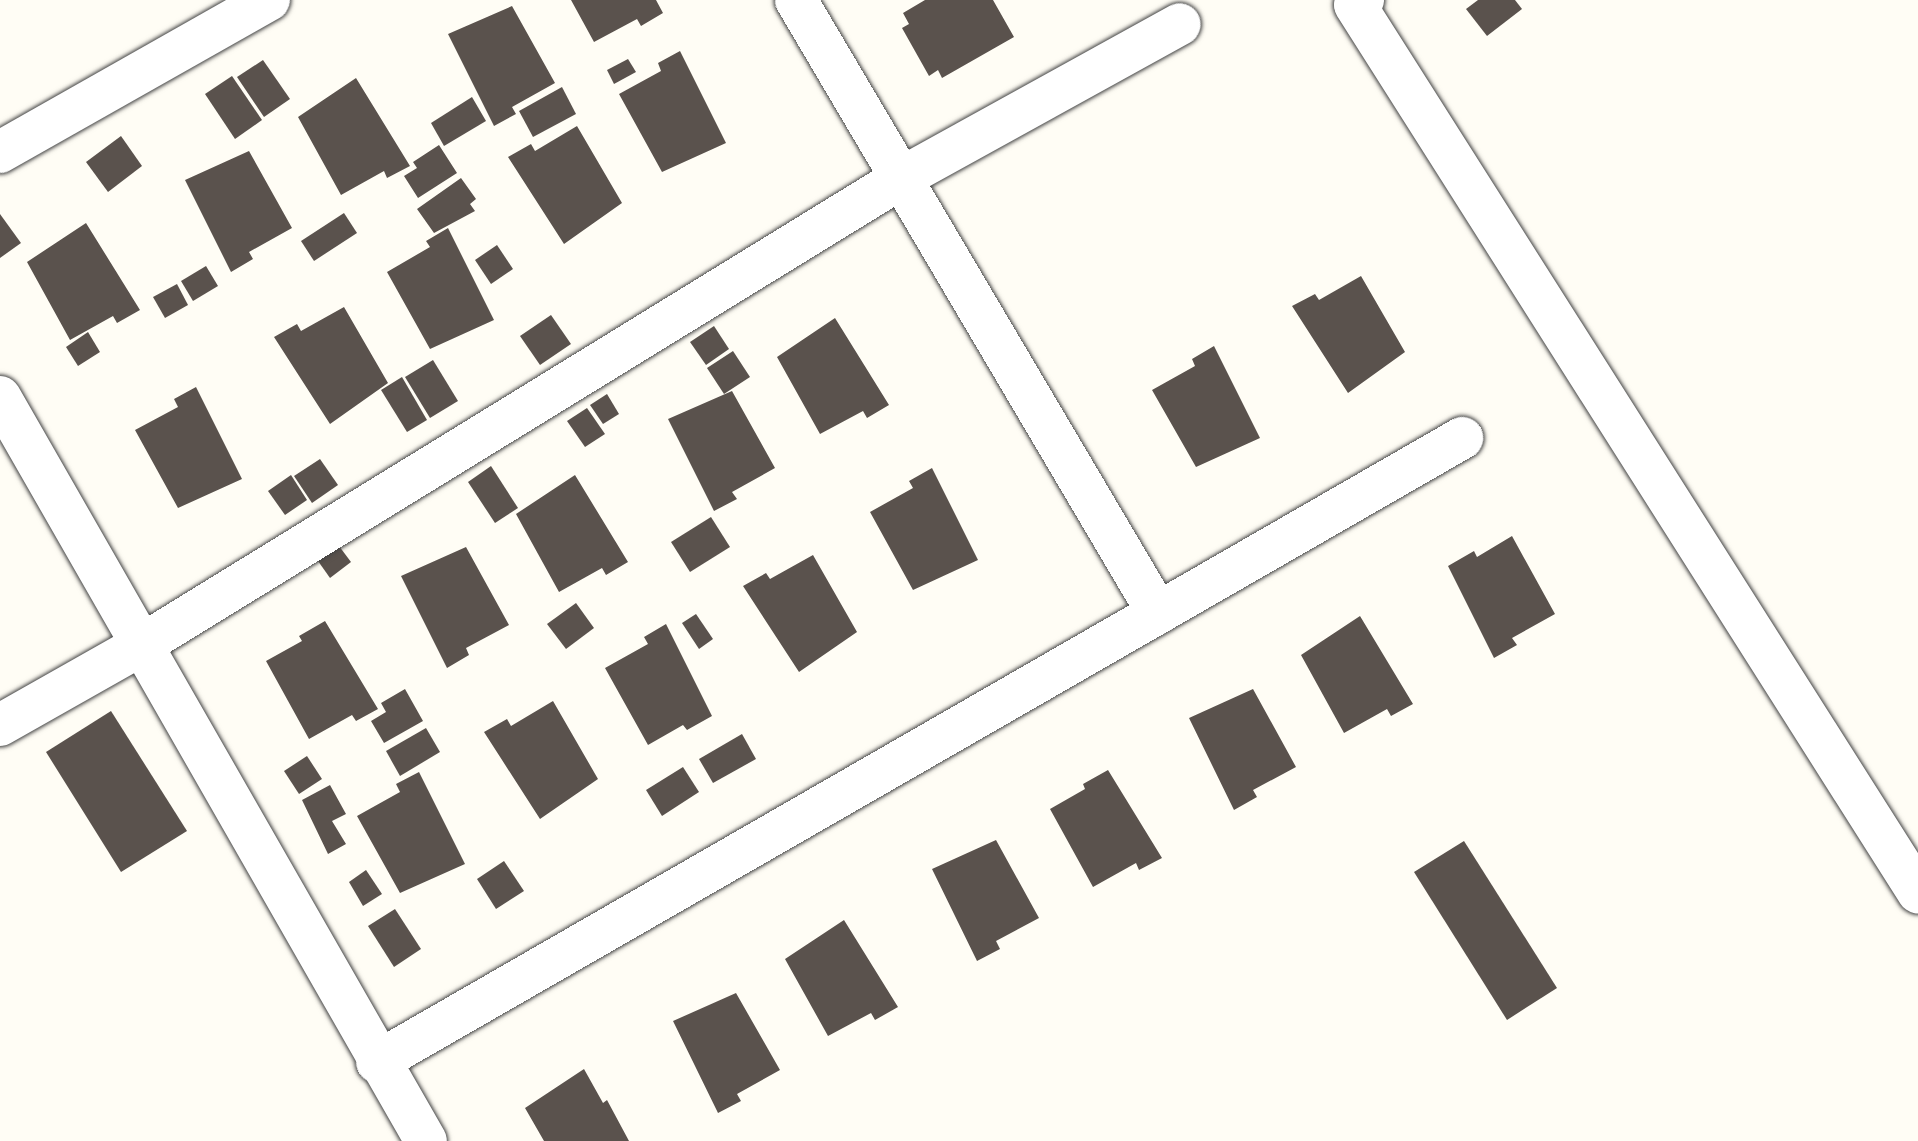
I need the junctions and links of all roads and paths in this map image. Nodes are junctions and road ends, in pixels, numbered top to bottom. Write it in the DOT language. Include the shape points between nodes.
graph roads {
  1 [pos="269,0"];
  2 [pos="796,0"];
  3 [pos="1363,0"];
  4 [pos="1180,24"];
  5 [pos="0,152"];
  6 [pos="903,177"];
  7 [pos="0,397"];
  8 [pos="1462,438"];
  9 [pos="1158,613"];
  10 [pos="143,644"];
  11 [pos="0,725"];
  12 [pos="1918,892"];
  13 [pos="378,1062"];
  14 [pos="426,1141"];
  1 -- 5 [label="street"];
  2 -- 6 [label="street"];
  3 -- 12 [label="street" via="1354,5"];
  4 -- 6 [label="street"];
  6 -- 9 [label="street"];
  6 -- 10 [label="street"];
  7 -- 10 [label="street"];
  8 -- 9 [label="street"];
  9 -- 13 [label="street"];
  10 -- 11 [label="street"];
  10 -- 13 [label="street"];
  13 -- 14 [label="street"];
}
